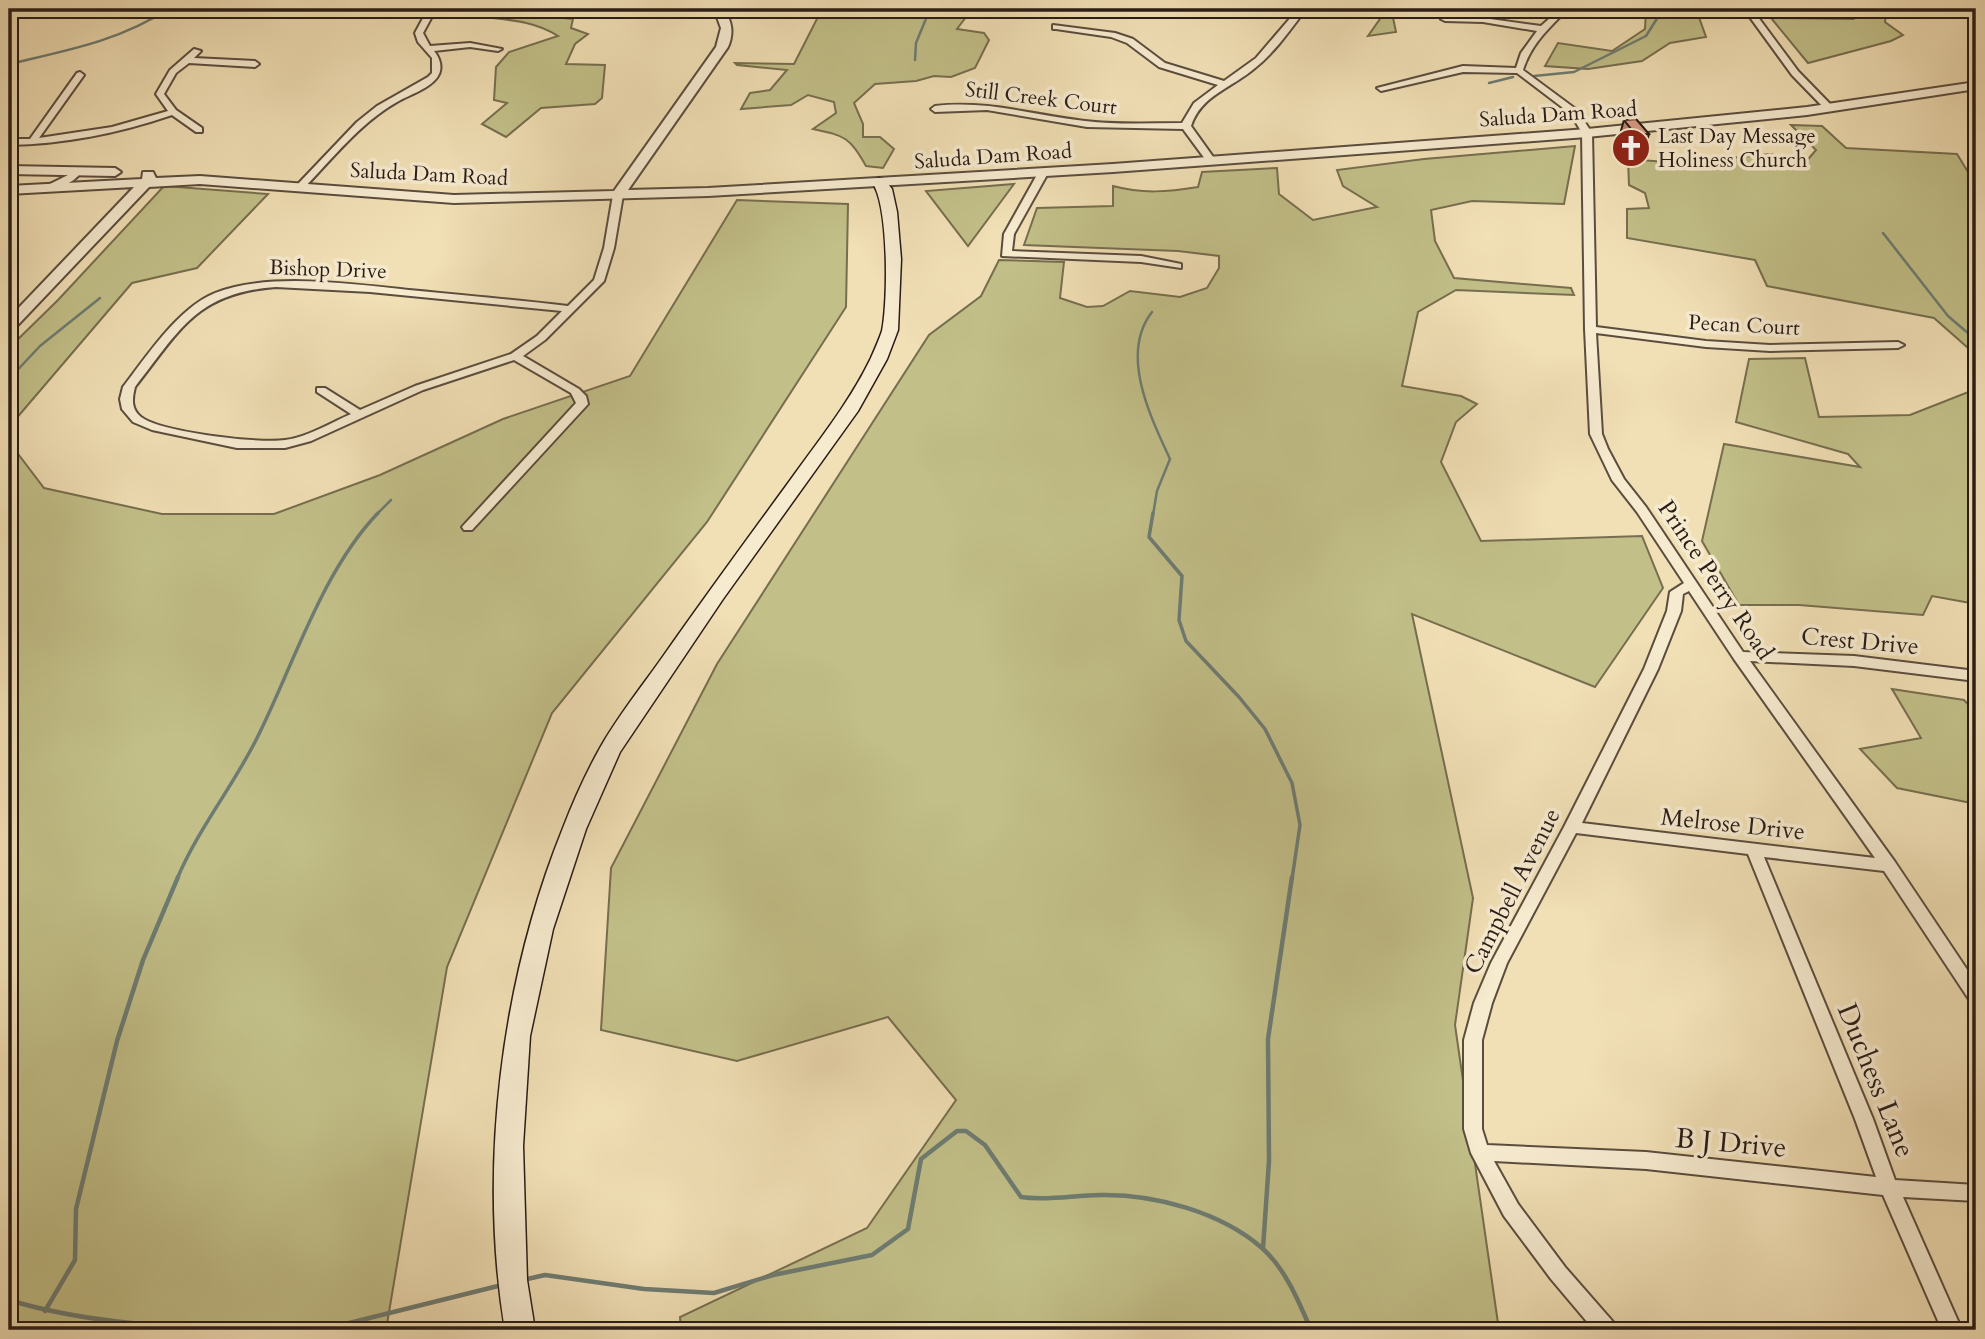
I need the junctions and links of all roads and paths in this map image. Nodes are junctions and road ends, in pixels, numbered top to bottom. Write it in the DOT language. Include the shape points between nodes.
graph roads {
  1 [pos="432,9"];
  2 [pos="719,9"];
  3 [pos="1302,9"];
  4 [pos="1564,9"];
  5 [pos="1748,9"];
  6 [pos="1445,19"];
  7 [pos="1056,27"];
  8 [pos="1543,29"];
  9 [pos="430,49"];
  10 [pos="498,49"];
  11 [pos="197,51"];
  12 [pos="188,60"];
  13 [pos="255,64"];
  14 [pos="1518,71"];
  15 [pos="80,75"];
  16 [pos="1225,84"];
  17 [pos="1976,86"];
  18 [pos="1381,88"];
  19 [pos="935,108"];
  20 [pos="1829,108"];
  21 [pos="173,112"];
  22 [pos="1186,126"];
  23 [pos="199,130"];
  24 [pos="1587,133"];
  25 [pos="9,142"];
  26 [pos="32,142"];
  27 [pos="1210,161"];
  28 [pos="9,170"];
  29 [pos="78,171"];
  30 [pos="1043,173"];
  31 [pos="147,181"];
  32 [pos="880,182"];
  33 [pos="301,186"];
  34 [pos="51,187"];
  35 [pos="9,190"];
  36 [pos="618,195"];
  37 [pos="1177,266"];
  38 [pos="569,309"];
  39 [pos="9,326"];
  40 [pos="1590,329"];
  41 [pos="1898,345"];
  42 [pos="515,356"];
  43 [pos="321,390"];
  44 [pos="360,415"];
  45 [pos="468,527"];
  46 [pos="1692,584"];
  47 [pos="1739,656"];
  48 [pos="1976,676"];
  49 [pos="1572,827"];
  50 [pos="1753,848"];
  51 [pos="1889,866"];
  52 [pos="1976,996"];
  53 [pos="1480,1153"];
  54 [pos="1889,1188"];
  55 [pos="1976,1193"];
  56 [pos="520,1330"];
  57 [pos="1607,1330"];
  58 [pos="1952,1330"];
  1 -- 9 [label="street" via="419,33"];
  2 -- 36 [label="street" via="727,27 722,47"];
  3 -- 16 [label="street" via="1257,63"];
  4 -- 8 [label="street"];
  5 -- 20 [label="street" via="1795,73"];
  6 -- 8 [label="street" via="1491,20"];
  7 -- 16 [label="street" via="1130,41 1162,65"];
  8 -- 14 [label="street"];
  9 -- 10 [label="street" via="470,45"];
  9 -- 33 [label="street" via="437,64 431,79 360,124"];
  11 -- 12 [label="street"];
  12 -- 13 [label="street"];
  12 -- 21 [label="street" via="173,72 160,94"];
  14 -- 18 [label="street" via="1463,69"];
  14 -- 24 [label="street" via="1572,108"];
  15 -- 26 [label="street"];
  16 -- 22 [label="street" via="1196,106"];
  17 -- 20 [label="street, Saluda Dam Road"];
  19 -- 22 [label="street, Still Creek Court" via="959,104 1074,122"];
  20 -- 24 [label="street, Saluda Dam Road"];
  21 -- 23 [label="street"];
  21 -- 26 [label="street" via="87,136"];
  22 -- 27 [label="street"];
  24 -- 27 [label="street, Saluda Dam Road"];
  24 -- 40 [label="street, Prince Perry Road"];
  25 -- 26 [label="street"];
  27 -- 30 [label="street, Saluda Dam Road"];
  28 -- 29 [label="street"];
  29 -- 31 [label="street" via="144,174 150,176"];
  29 -- 34 [label="street"];
  30 -- 32 [label="street, Saluda Dam Road"];
  30 -- 37 [label="street" via="1009,234 1006,254 1141,259"];
  31 -- 33 [label="street, Saluda Dam Road"];
  31 -- 34 [label="street, Saluda Dam Road"];
  31 -- 39 [label="street"];
  32 -- 36 [label="street, Saluda Dam Road"];
  32 -- 56 [label="main road" via="875,193 893,259 890,330 879,359 849,411 610,750 574,830 541,929 517,1036 509,1146 512,1280"];
  33 -- 36 [label="street, Saluda Dam Road" via="454,199"];
  34 -- 35 [label="street, Saluda Dam Road"];
  36 -- 38 [label="street, Bishop Drive" via="599,281"];
  38 -- 42 [label="street, Bishop Drive"];
  38 -- 44 [label="street, Bishop Drive" via="370,289 250,286 217,296 186,316 129,387 126,399 137,420 156,428 237,444 298,442"];
  40 -- 41 [label="street, Pecan Court" via="1759,347"];
  40 -- 46 [label="street, Prince Perry Road" via="1594,419 1602,449"];
  42 -- 44 [label="street, Bishop Drive" via="419,388"];
  42 -- 45 [label="street" via="575,391 582,404"];
  43 -- 44 [label="street"];
  46 -- 47 [label="street, Prince Perry Road"];
  46 -- 49 [label="street, Campbell Avenue" via="1678,593 1651,669"];
  47 -- 48 [label="street, Crest Drive" via="1854,661"];
  47 -- 51 [label="street, Prince Perry Road"];
  49 -- 50 [label="street, Melrose Drive"];
  49 -- 53 [label="street, Campbell Avenue" via="1499,963 1472,1040 1474,1129"];
  50 -- 51 [label="street, Melrose Drive"];
  50 -- 54 [label="street, Duchess Lane"];
  51 -- 52 [label="street, Prince Perry Road"];
  53 -- 54 [label="street, B J Drive" via="1622,1159"];
  53 -- 57 [label="street, Campbell Avenue" via="1511,1210"];
  54 -- 55 [label="street, B J Drive"];
  54 -- 58 [label="street, Duchess Lane"];
}
